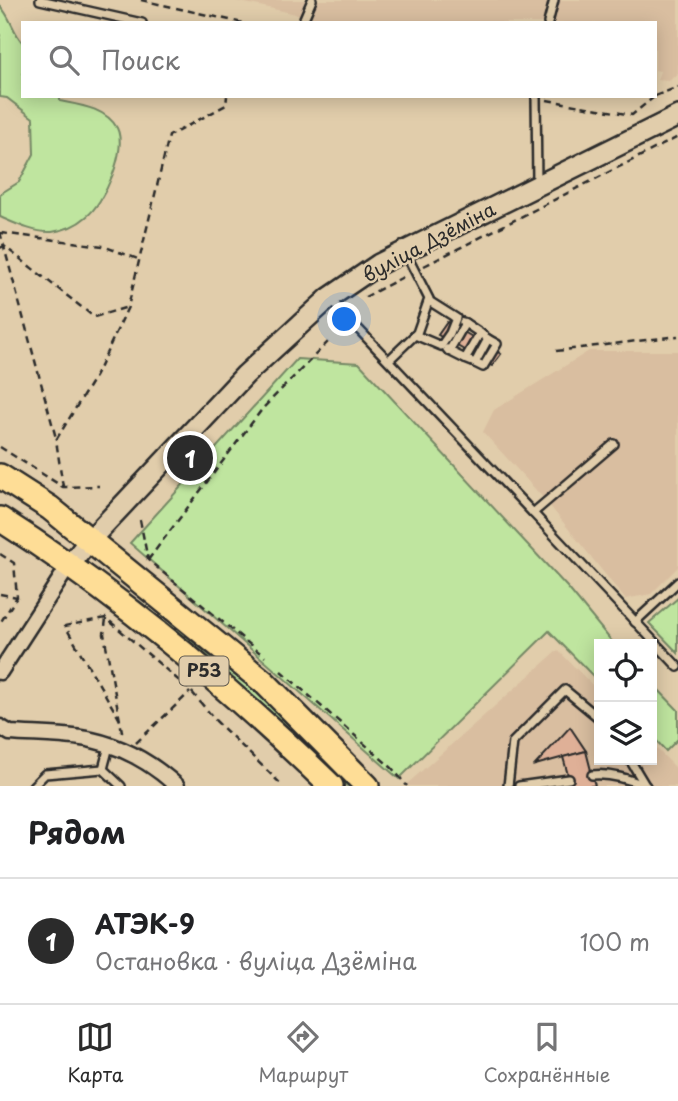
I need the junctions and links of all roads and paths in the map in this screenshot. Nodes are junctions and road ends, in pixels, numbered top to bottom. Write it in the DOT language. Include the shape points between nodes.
graph roads {
  1 [pos="40,0"];
  2 [pos="141,0"];
  3 [pos="312,0"];
  4 [pos="554,0"];
  5 [pos="133,21"];
  6 [pos="234,21"];
  7 [pos="303,21"];
  8 [pos="549,21"];
  9 [pos="678,87"];
  10 [pos="657,95"];
  11 [pos="228,98"];
  12 [pos="536,98"];
  13 [pos="541,98"];
  14 [pos="653,98"];
  15 [pos="677,124"];
  16 [pos="537,185"];
  17 [pos="1,233"];
  18 [pos="2,247"];
  19 [pos="404,252"];
  20 [pos="140,260"];
  21 [pos="416,270"];
  22 [pos="365,297"];
  23 [pos="330,298"];
  24 [pos="429,301"];
  25 [pos="128,307"];
  26 [pos="456,318"];
  27 [pos="465,323"];
  28 [pos="480,333"];
  29 [pos="415,335"];
  30 [pos="678,336"];
  31 [pos="329,341"];
  32 [pos="441,346"];
  33 [pos="449,351"];
  34 [pos="556,351"];
  35 [pos="465,359"];
  36 [pos="389,360"];
  37 [pos="56,440"];
  38 [pos="614,444"];
  39 [pos="0,447"];
  40 [pos="0,476"];
  41 [pos="99,485"];
  42 [pos="63,487"];
  43 [pos="533,513"];
  44 [pos="0,519"];
  45 [pos="140,520"];
  46 [pos="89,541"];
  47 [pos="0,554"];
  48 [pos="68,567"];
  49 [pos="678,582"];
  50 [pos="0,594"];
  51 [pos="17,597"];
  52 [pos="106,612"];
  53 [pos="106,618"];
  54 [pos="635,622"];
  55 [pos="0,623"];
  56 [pos="678,667"];
  57 [pos="0,672"];
  58 [pos="191,691"];
  59 [pos="594,714"];
  60 [pos="120,720"];
  61 [pos="0,727"];
  62 [pos="109,746"];
  63 [pos="126,752"];
  64 [pos="633,765"];
  65 [pos="103,769"];
  66 [pos="593,775"];
  67 [pos="569,779"];
  68 [pos="33,786"];
  69 [pos="121,786"];
  70 [pos="177,786"];
  71 [pos="283,786"];
  72 [pos="331,786"];
  73 [pos="367,786"];
  74 [pos="508,786"];
  75 [pos="519,786"];
  76 [pos="646,786"];
  1 -- 5 [label="lane"];
  2 -- 6 [label="path"];
  3 -- 7 [label="lane"];
  4 -- 8 [label="lane"];
  9 -- 10 [label="path"];
  11 -- 20 [label="path" via="226,105 169,136"];
  12 -- 16 [label="lane"];
  13 -- 14 [label="path" via="632,115"];
  15 -- 16 [label="main road, вуліца Дзёміна"];
  15 -- 21 [label="path"];
  16 -- 19 [label="main road, вуліца Дзёміна"];
  17 -- 18 [label="path"];
  17 -- 20 [label="path" via="103,246"];
  18 -- 25 [label="path" via="94,317"];
  18 -- 37 [label="path"];
  19 -- 21 [label="lane"];
  19 -- 23 [label="main road, вуліца Дзёміна"];
  20 -- 25 [label="path"];
  21 -- 22 [label="path"];
  21 -- 24 [label="lane"];
  23 -- 36 [label="lane"];
  23 -- 46 [label="main road, вуліца Дзёміна" via="245,375"];
  24 -- 26 [label="lane"];
  24 -- 29 [label="lane"];
  25 -- 37 [label="path" via="96,375"];
  26 -- 27 [label="lane"];
  26 -- 32 [label="lane"];
  27 -- 28 [label="lane"];
  27 -- 33 [label="lane"];
  28 -- 35 [label="lane"];
  28 -- 35 [label="lane" via="488,339 475,363"];
  29 -- 32 [label="lane"];
  29 -- 36 [label="lane"];
  30 -- 34 [label="path"];
  31 -- 45 [label="path" via="263,408 148,560"];
  32 -- 33 [label="lane"];
  33 -- 35 [label="lane"];
  36 -- 43 [label="lane"];
  37 -- 42 [label="path"];
  38 -- 43 [label="lane"];
  39 -- 42 [label="path"];
  40 -- 46 [label="main road, Р53"];
  41 -- 42 [label="path"];
  43 -- 54 [label="lane"];
  44 -- 48 [label="main road, Р53"];
  46 -- 48 [label="main road, вуліца Дзёміна"];
  46 -- 73 [label="main road, Р53" via="265,683"];
  47 -- 51 [label="path" via="14,563"];
  48 -- 57 [label="street"];
  48 -- 72 [label="main road, Р53" via="185,654"];
  49 -- 54 [label="lane"];
  50 -- 51 [label="path"];
  51 -- 55 [label="path"];
  52 -- 53 [label="path"];
  53 -- 58 [label="path"];
  53 -- 60 [label="path" via="104,634"];
  53 -- 60 [label="path" via="65,626"];
  54 -- 56 [label="lane"];
  58 -- 63 [label="path"];
  58 -- 71 [label="path"];
  59 -- 74 [label="lane" via="565,690 513,743"];
  60 -- 63 [label="path"];
  61 -- 62 [label="street" via="10,733 91,739"];
  62 -- 63 [label="street"];
  62 -- 65 [label="lane"];
  63 -- 70 [label="street" via="160,770"];
  64 -- 76 [label="lane"];
  65 -- 68 [label="lane" via="45,774"];
  65 -- 69 [label="lane"];
  66 -- 76 [label="lane"];
  67 -- 75 [label="lane"];
}
